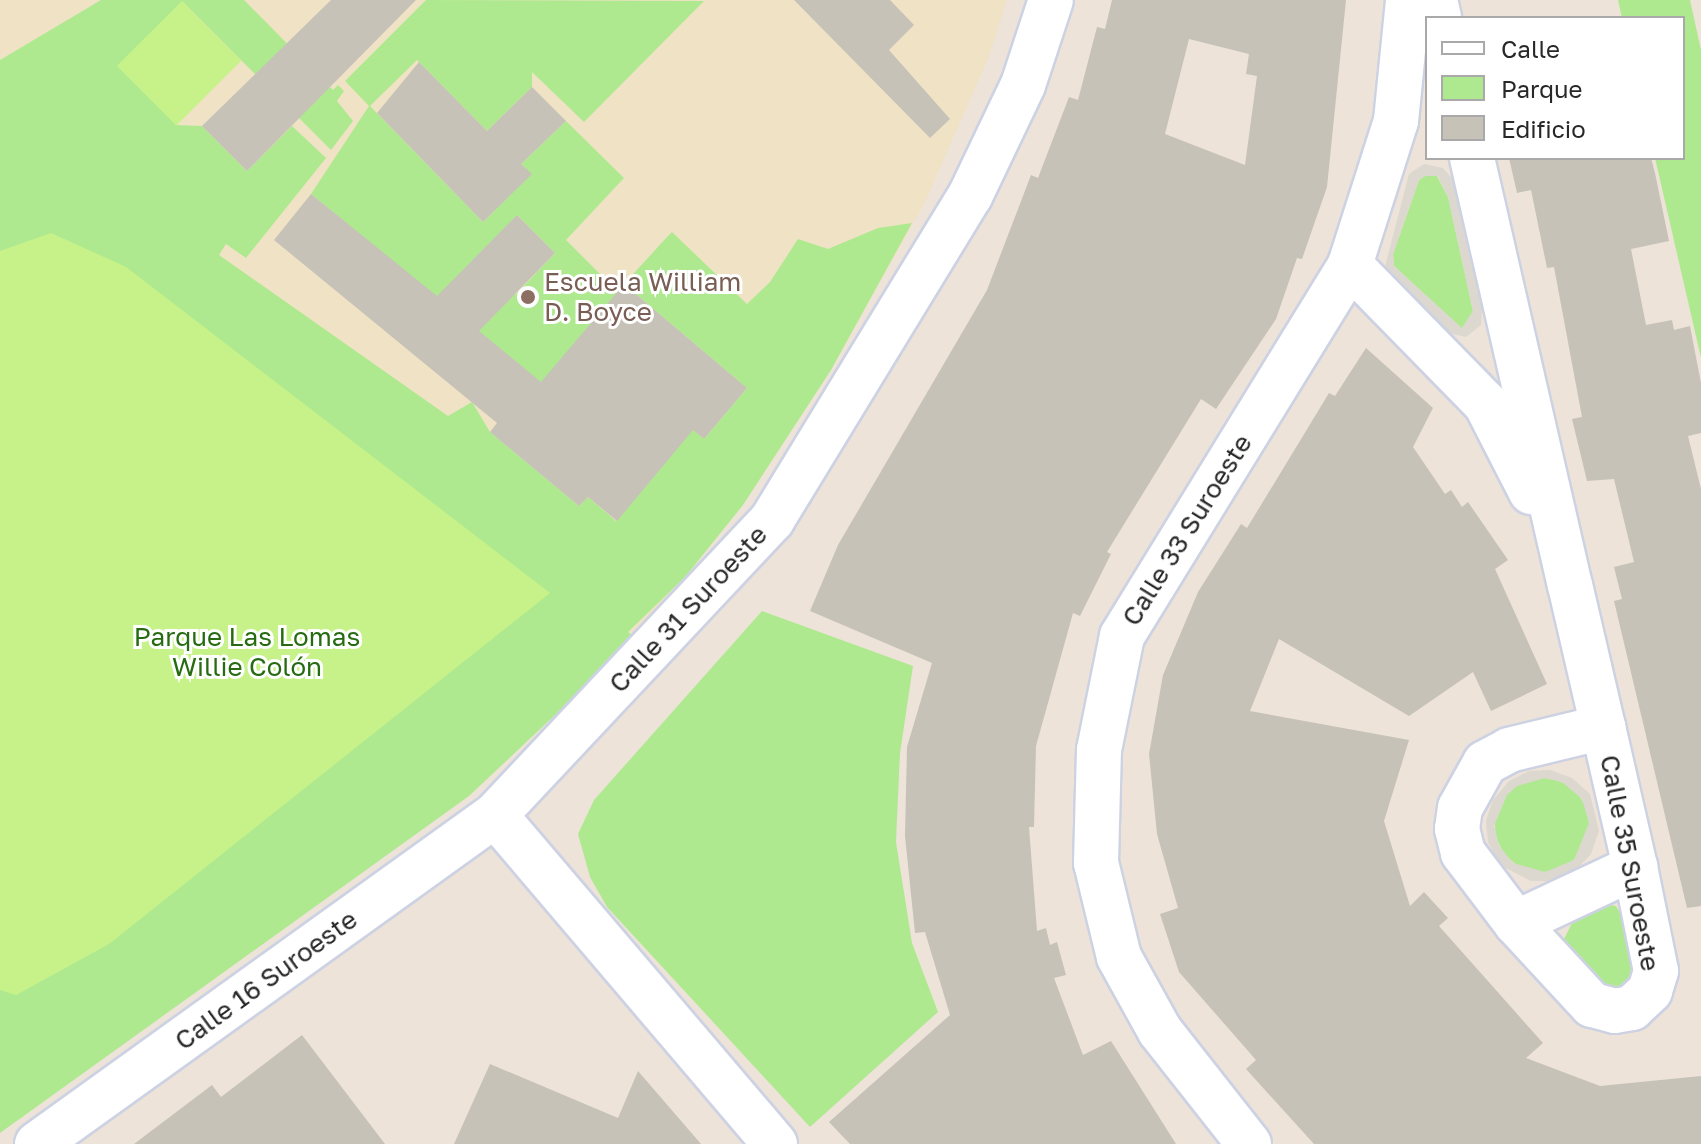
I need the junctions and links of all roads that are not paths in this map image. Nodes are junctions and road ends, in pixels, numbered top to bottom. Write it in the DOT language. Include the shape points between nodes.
graph roads {
  1 [pos="1051,0"];
  2 [pos="1408,0"];
  3 [pos="1472,160"];
  4 [pos="1350,265"];
  5 [pos="1570,585"];
  6 [pos="1603,727"];
  7 [pos="495,815"];
  8 [pos="1635,867"];
  9 [pos="1516,923"];
  10 [pos="37,1144"];
  11 [pos="775,1144"];
  12 [pos="1249,1144"];
  1 -- 7 [label="street, Calle 31 Suroeste" via="1023,85 970,196 772,520"];
  2 -- 4 [label="street, Calle 33 Suroeste" via="1396,121"];
  3 -- 5 [label="street, Calle 35 Suroeste"];
  4 -- 5 [label="street, Calle 35 Suroeste" via="1486,404 1520,467"];
  4 -- 12 [label="street, Calle 33 Suroeste" via="1122,636 1099,750 1096,863 1119,957 1160,1031"];
  5 -- 6 [label="street, Calle 35 Suroeste"];
  6 -- 8 [label="street, Calle 35 Suroeste"];
  6 -- 9 [label="street, Calle 35 Suroeste" via="1509,750 1485,763 1460,808 1457,829 1463,853"];
  7 -- 10 [label="street, Calle 16 Suroeste"];
  7 -- 11 [label="street"];
  8 -- 9 [label="street"];
  8 -- 9 [label="street, Calle 35 Suroeste" via="1656,971 1650,991 1632,1008 1615,1011 1592,1005"];
}
